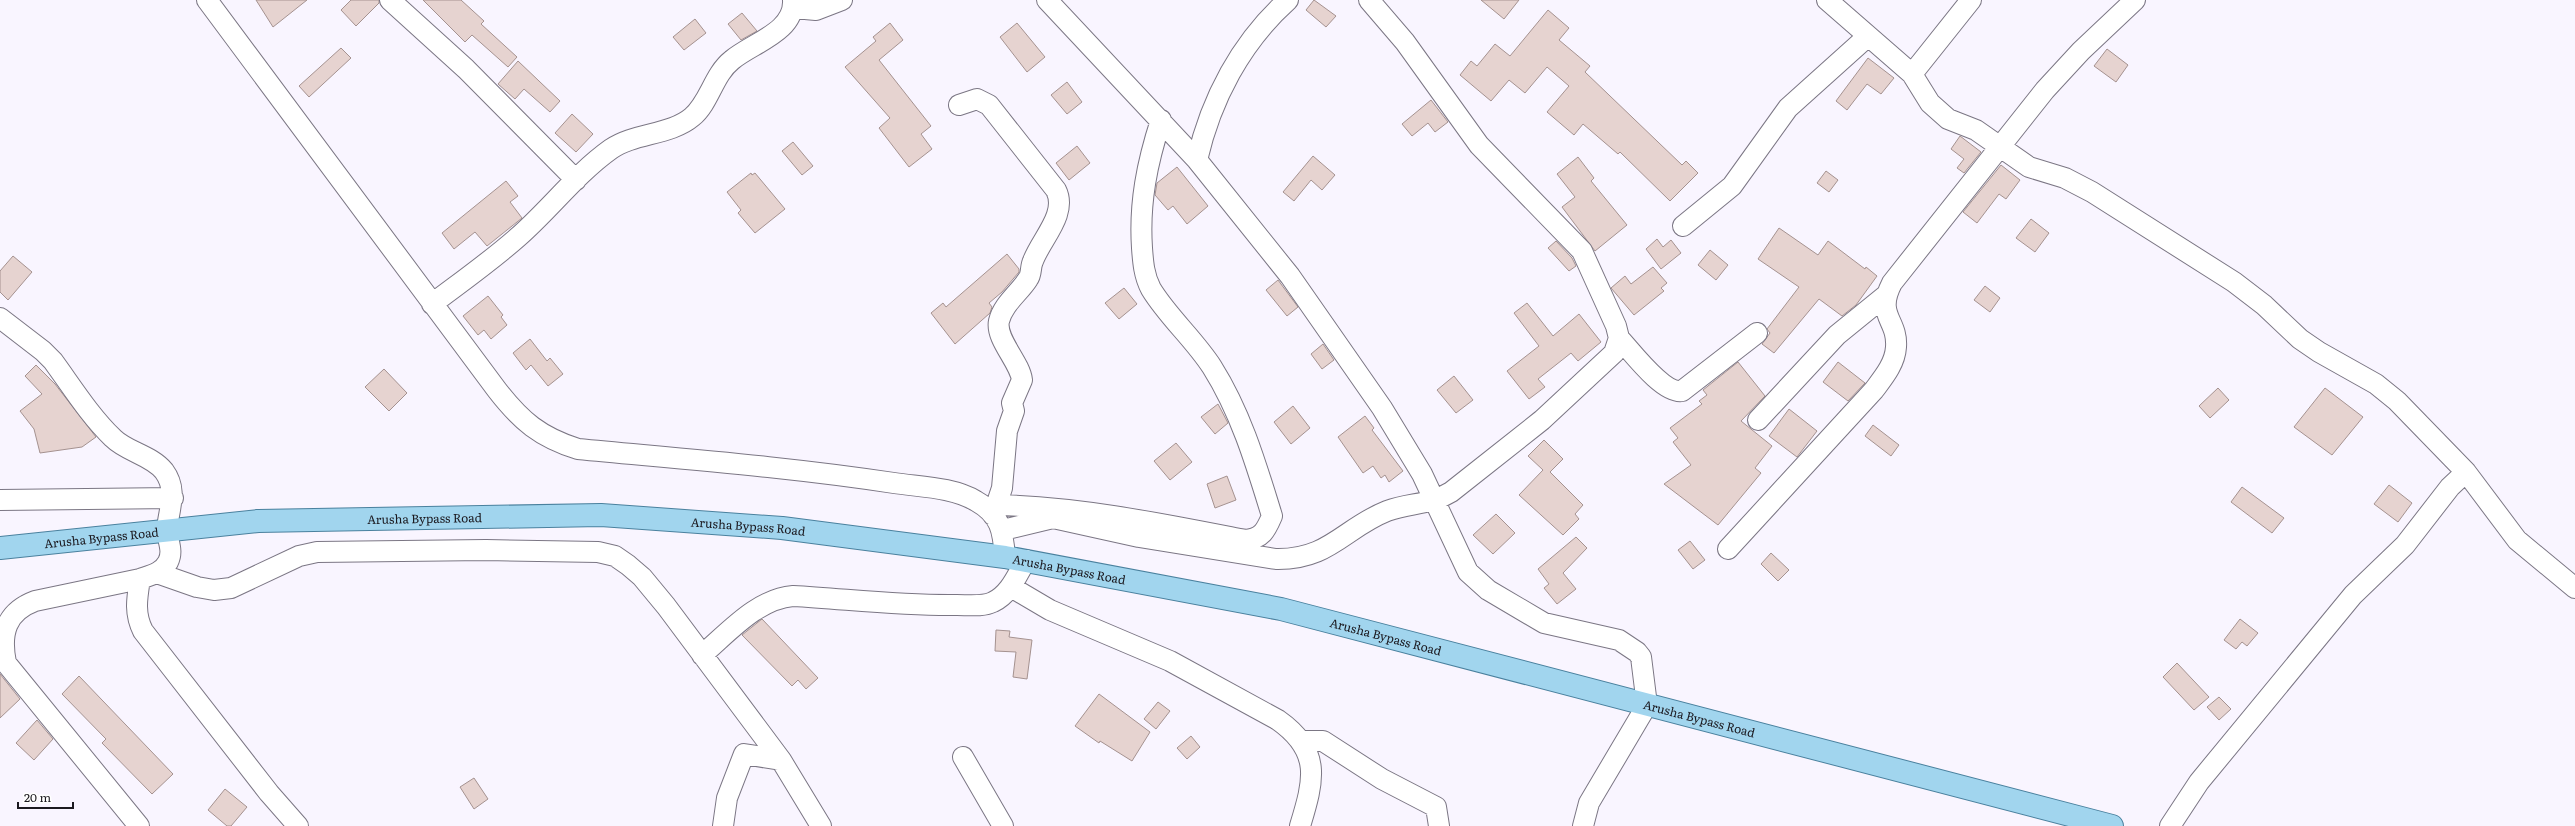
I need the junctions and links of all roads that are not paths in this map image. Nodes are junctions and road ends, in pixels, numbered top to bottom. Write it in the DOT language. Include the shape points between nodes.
graph roads {
  1 [pos="207,0"];
  2 [pos="390,0"];
  3 [pos="842,0"];
  4 [pos="1047,0"];
  5 [pos="1288,0"];
  6 [pos="1370,0"];
  7 [pos="1827,0"];
  8 [pos="1971,0"];
  9 [pos="2135,0"];
  10 [pos="794,4"];
  11 [pos="1867,37"];
  12 [pos="1912,74"];
  13 [pos="959,105"];
  14 [pos="1161,120"];
  15 [pos="2002,147"];
  16 [pos="1197,160"];
  17 [pos="576,180"];
  18 [pos="1683,226"];
  19 [pos="1885,296"];
  20 [pos="432,304"];
  21 [pos="0,318"];
  22 [pos="1757,332"];
  23 [pos="1619,338"];
  24 [pos="1758,420"];
  25 [pos="2466,472"];
  26 [pos="173,498"];
  27 [pos="0,500"];
  28 [pos="1436,501"];
  29 [pos="997,516"];
  30 [pos="167,530"];
  31 [pos="0,548"];
  32 [pos="1728,549"];
  33 [pos="1015,558"];
  34 [pos="149,576"];
  35 [pos="1011,587"];
  36 [pos="2575,588"];
  37 [pos="702,654"];
  38 [pos="1647,705"];
  39 [pos="1302,740"];
  40 [pos="963,757"];
  41 [pos="781,760"];
  42 [pos="139,826"];
  43 [pos="298,826"];
  44 [pos="723,826"];
  45 [pos="820,826"];
  46 [pos="1003,826"];
  47 [pos="1300,826"];
  48 [pos="1439,826"];
  49 [pos="1583,826"];
  50 [pos="2112,826"];
  51 [pos="2170,826"];
  1 -- 20 [label="street"];
  2 -- 17 [label="street" via="466,70"];
  3 -- 10 [label="street" via="816,10"];
  4 -- 14 [label="street"];
  5 -- 16 [label="street" via="1268,18 1229,73 1203,135"];
  6 -- 23 [label="street" via="1405,42 1479,145 1582,252 1610,312"];
  7 -- 11 [label="street"];
  8 -- 12 [label="street"];
  9 -- 15 [label="street" via="2060,72"];
  10 -- 17 [label="street" via="783,26 732,60 722,71 702,106 692,117 681,124 628,140 612,148"];
  11 -- 12 [label="street"];
  11 -- 18 [label="street" via="1788,108 1732,186"];
  12 -- 15 [label="street" via="1938,111 1948,119 1976,130"];
  13 -- 29 [label="street" via="977,99 989,105 1056,190 1061,200 1059,210 1032,263 1030,276 1017,290 999,320 999,332 1022,380 1012,403 1014,411 1007,431"];
  14 -- 16 [label="street"];
  14 -- 29 [label="street" via="1144,180 1140,230 1143,267 1150,287 1165,310 1212,367 1236,412 1251,445 1272,516 1268,526 1263,534 1255,539 1245,540 1123,516 1040,506"];
  15 -- 19 [label="street" via="1892,283"];
  15 -- 25 [label="street" via="2029,168 2078,184 2234,282 2264,305 2300,339 2376,384 2397,401"];
  16 -- 28 [label="street" via="1290,276 1338,342 1382,408"];
  17 -- 20 [label="street" via="519,237"];
  19 -- 24 [label="street" via="1837,335"];
  19 -- 32 [label="street" via="1884,305 1896,337 1896,348 1886,375"];
  20 -- 29 [label="street" via="510,406 541,434 557,442 578,449 849,476 953,492 976,500"];
  21 -- 26 [label="street" via="48,356 114,439 163,470 170,481"];
  22 -- 23 [label="street" via="1682,391 1676,392 1664,386"];
  23 -- 28 [label="street" via="1614,353 1542,420"];
  25 -- 36 [label="street" via="2517,540"];
  25 -- 51 [label="street" via="2450,487 2405,545 2353,595 2199,782"];
  26 -- 27 [label="street"];
  26 -- 30 [label="street"];
  28 -- 29 [label="street" via="1401,506 1386,512 1362,524 1329,547 1296,559 1276,559 1147,538 1053,518"];
  28 -- 38 [label="street" via="1468,572 1482,586 1544,623 1608,636 1637,652 1644,667"];
  29 -- 33 [label="street"];
  30 -- 31 [label="main road, Arusha Bypass Road"];
  30 -- 33 [label="main road, Arusha Bypass Road" via="258,521 601,515 782,528"];
  30 -- 34 [label="street" via="171,552 168,561"];
  33 -- 35 [label="street"];
  33 -- 38 [label="main road, Arusha Bypass Road" via="1281,609"];
  34 -- 37 [label="street" via="214,590 231,588 299,556 318,552 598,552 615,556 642,577"];
  34 -- 42 [label="street" via="35,600 23,605 5,624 0,638 6,662"];
  34 -- 43 [label="street" via="136,608 137,619 143,631 269,793"];
  35 -- 37 [label="street" via="992,602 976,605 779,597 762,605"];
  35 -- 39 [label="street" via="1050,610 1170,661 1278,720"];
  37 -- 41 [label="street"];
  38 -- 49 [label="street" via="1589,803"];
  38 -- 50 [label="main road, Arusha Bypass Road"];
  39 -- 47 [label="street" via="1309,758 1311,777"];
  39 -- 48 [label="street" via="1323,741 1382,779 1428,801 1436,807"];
  40 -- 46 [label="street"];
  41 -- 44 [label="street" via="744,754 727,798"];
  41 -- 45 [label="street"];
}
